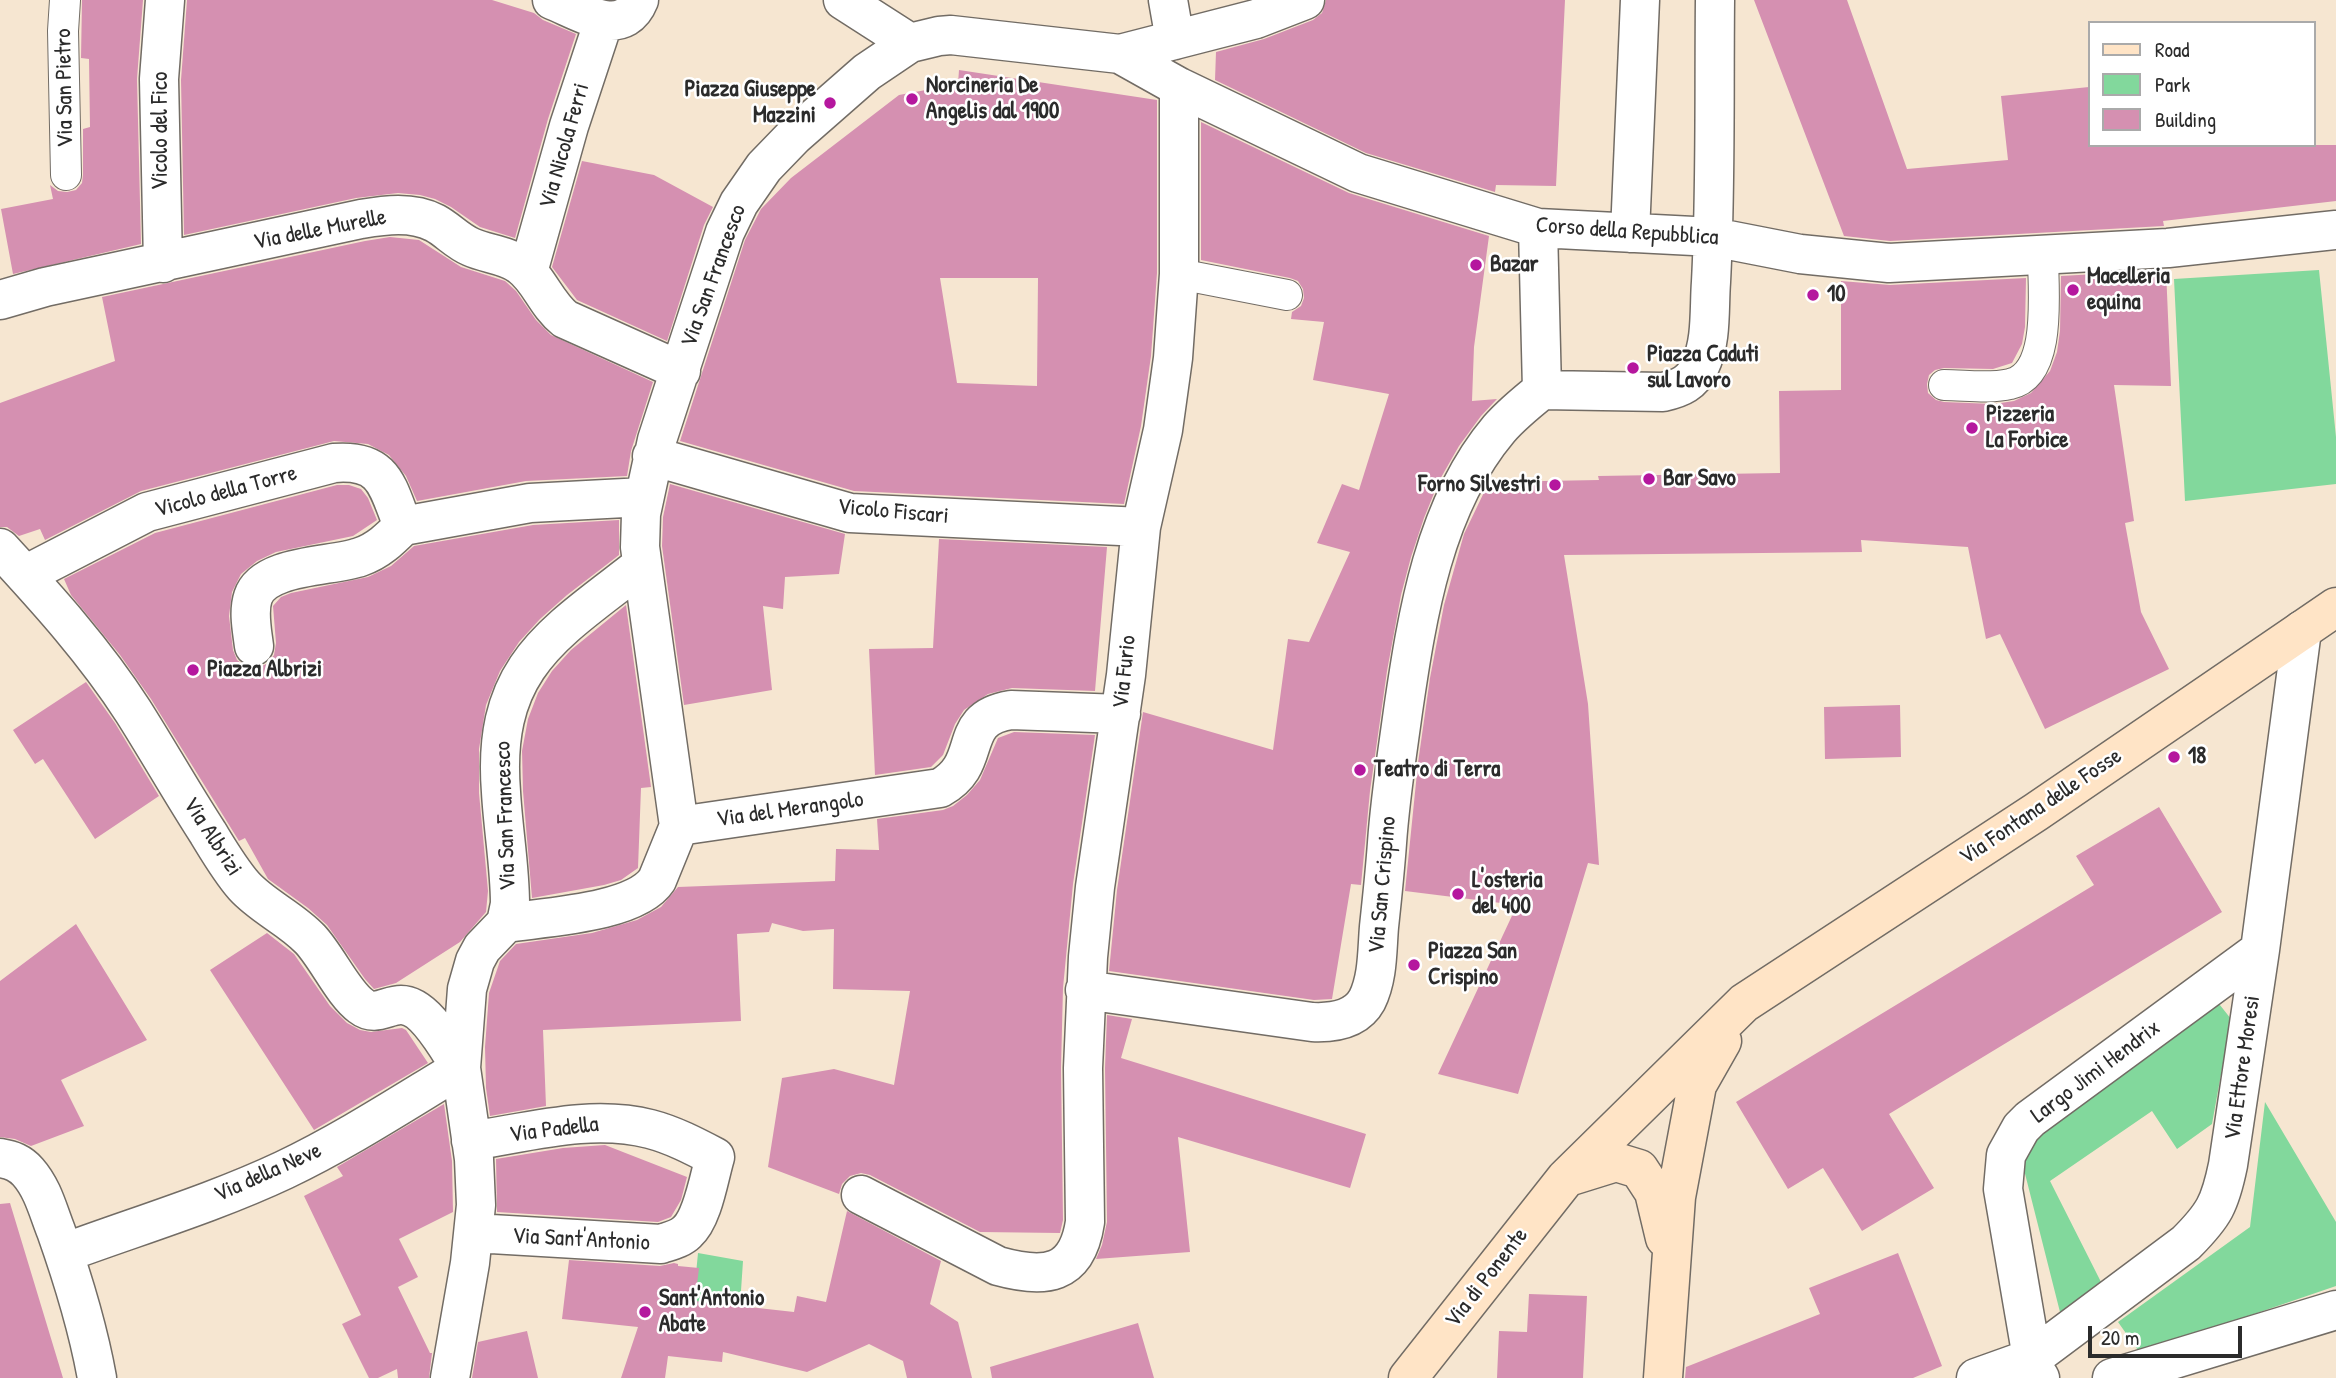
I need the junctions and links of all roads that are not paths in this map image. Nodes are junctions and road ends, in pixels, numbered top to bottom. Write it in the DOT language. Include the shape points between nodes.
graph roads {
  1 [pos="65,0"];
  2 [pos="165,0"];
  3 [pos="552,0"];
  4 [pos="843,0"];
  5 [pos="1168,0"];
  6 [pos="1305,0"];
  7 [pos="1640,0"];
  8 [pos="1715,0"];
  9 [pos="623,13"];
  10 [pos="1175,40"];
  11 [pos="910,43"];
  12 [pos="1120,54"];
  13 [pos="1179,87"];
  14 [pos="66,175"];
  15 [pos="1538,228"];
  16 [pos="2336,230"];
  17 [pos="1630,233"];
  18 [pos="1713,237"];
  19 [pos="2043,256"];
  20 [pos="163,263"];
  21 [pos="528,272"];
  22 [pos="1179,274"];
  23 [pos="1287,295"];
  24 [pos="0,300"];
  25 [pos="681,371"];
  26 [pos="1944,385"];
  27 [pos="1542,390"];
  28 [pos="652,456"];
  29 [pos="644,497"];
  30 [pos="403,526"];
  31 [pos="1141,527"];
  32 [pos="13,561"];
  33 [pos="642,565"];
  34 [pos="2336,607"];
  35 [pos="2302,630"];
  36 [pos="254,646"];
  37 [pos="1121,714"];
  38 [pos="679,826"];
  39 [pos="506,923"];
  40 [pos="2260,950"];
  41 [pos="1085,990"];
  42 [pos="1744,1003"];
  43 [pos="461,1068"];
  44 [pos="471,1141"];
  45 [pos="715,1157"];
  46 [pos="0,1158"];
  47 [pos="1566,1178"];
  48 [pos="861,1195"];
  49 [pos="474,1233"];
  50 [pos="64,1252"];
  51 [pos="1672,1268"];
  52 [pos="2336,1310"];
  53 [pos="2036,1368"];
  54 [pos="97,1378"];
  55 [pos="450,1378"];
  56 [pos="1408,1378"];
  57 [pos="1663,1378"];
  58 [pos="1976,1378"];
  59 [pos="2112,1378"];
  1 -- 14 [label="lane, Via San Pietro"];
  2 -- 20 [label="street, Vicolo del Fico" via="159,79"];
  3 -- 9 [label="street"];
  4 -- 11 [label="street"];
  5 -- 10 [label="street"];
  6 -- 10 [label="street" via="1256,19"];
  7 -- 17 [label="street"];
  8 -- 18 [label="street"];
  9 -- 21 [label="street, Via Nicola Ferri" via="569,125"];
  10 -- 12 [label="street"];
  11 -- 12 [label="street, Corso della Repubblica" via="951,35"];
  11 -- 25 [label="street, Via San Francesco" via="867,72 794,136 748,187 725,232"];
  12 -- 13 [label="street, Corso della Repubblica"];
  13 -- 15 [label="street, Corso della Repubblica" via="1358,173"];
  13 -- 22 [label="street, Via Furio"];
  15 -- 17 [label="street, Corso della Repubblica"];
  15 -- 27 [label="street"];
  16 -- 19 [label="street, Corso della Repubblica" via="2209,245"];
  17 -- 18 [label="street, Corso della Repubblica"];
  18 -- 19 [label="street, Corso della Repubblica" via="1800,254 1889,263"];
  18 -- 27 [label="street" via="1706,344 1693,379 1663,392"];
  19 -- 26 [label="lane" via="2042,342 2027,377 2012,384"];
  20 -- 21 [label="street, Via delle Murelle" via="390,215 436,223 468,246 519,264"];
  20 -- 24 [label="street, Via delle Murelle"];
  21 -- 25 [label="street, Via delle Murelle" via="554,311 565,319"];
  22 -- 23 [label="lane"];
  22 -- 31 [label="street, Via Furio" via="1169,395"];
  25 -- 28 [label="street, Via San Francesco"];
  27 -- 41 [label="street, Via San Crispino" via="1515,412 1483,450 1455,503 1432,565 1409,666 1375,974 1366,1002 1340,1021 1312,1022"];
  28 -- 29 [label="street, Via San Francesco"];
  28 -- 31 [label="street, Vicolo Fiscari" via="850,513"];
  29 -- 30 [label="street" via="530,503"];
  29 -- 33 [label="street, Via San Francesco" via="639,533"];
  30 -- 32 [label="street, Vicolo della Torre" via="379,473 366,465 334,463 147,512"];
  30 -- 36 [label="street" via="379,549 360,557 284,572 258,587 251,610"];
  31 -- 37 [label="street, Via Furio"];
  32 -- 43 [label="street, Via Albrizi" via="103,666 241,883 312,941 362,1007 380,1011 399,1005 417,1010"];
  33 -- 38 [label="street"];
  33 -- 39 [label="street, Via San Francesco" via="551,637 529,662 510,701 499,761 510,886"];
  34 -- 35 [label="main road, Via Fontana delle Fosse"];
  35 -- 40 [label="street, Via Ettore Moresi"];
  35 -- 42 [label="main road, Via Fontana delle Fosse"];
  37 -- 38 [label="street, Via del Merangolo" via="997,712 978,726 959,774 940,788"];
  37 -- 41 [label="street, Via Furio"];
  38 -- 39 [label="street" via="657,880 636,899"];
  39 -- 43 [label="street, Via San Francesco" via="482,948 471,972"];
  40 -- 53 [label="street, Via Ettore Moresi" via="2228,1165 2213,1212 2186,1243"];
  40 -- 53 [label="street, Largo Jimi Hendrix" via="2030,1119 2013,1140 2006,1155 2003,1189"];
  41 -- 48 [label="street, Via Furio" via="1085,1222 1075,1255 1065,1266 1031,1273 998,1266"];
  42 -- 47 [label="main road, Via Fontana delle Fosse"];
  42 -- 51 [label="main road, Via Fontana delle Fosse" via="1697,1085 1676,1197"];
  43 -- 44 [label="street, Via San Francesco"];
  43 -- 50 [label="street, Via della Neve" via="287,1168"];
  44 -- 45 [label="street, Via Padella" via="610,1123 670,1135"];
  44 -- 49 [label="street, Via San Francesco"];
  45 -- 49 [label="street, Via Sant'Antonio" via="695,1222 676,1240 661,1244"];
  46 -- 50 [label="street" via="16,1162 37,1183"];
  47 -- 51 [label="main road, Via Fontana delle Fosse" via="1616,1162 1639,1169 1654,1192"];
  47 -- 56 [label="main road, Via di Ponente"];
  49 -- 55 [label="street, Via San Francesco"];
  50 -- 54 [label="street"];
  51 -- 57 [label="main road, Via Fontana delle Fosse"];
  52 -- 59 [label="street"];
  53 -- 58 [label="street, Via Ettore Moresi"];
}
